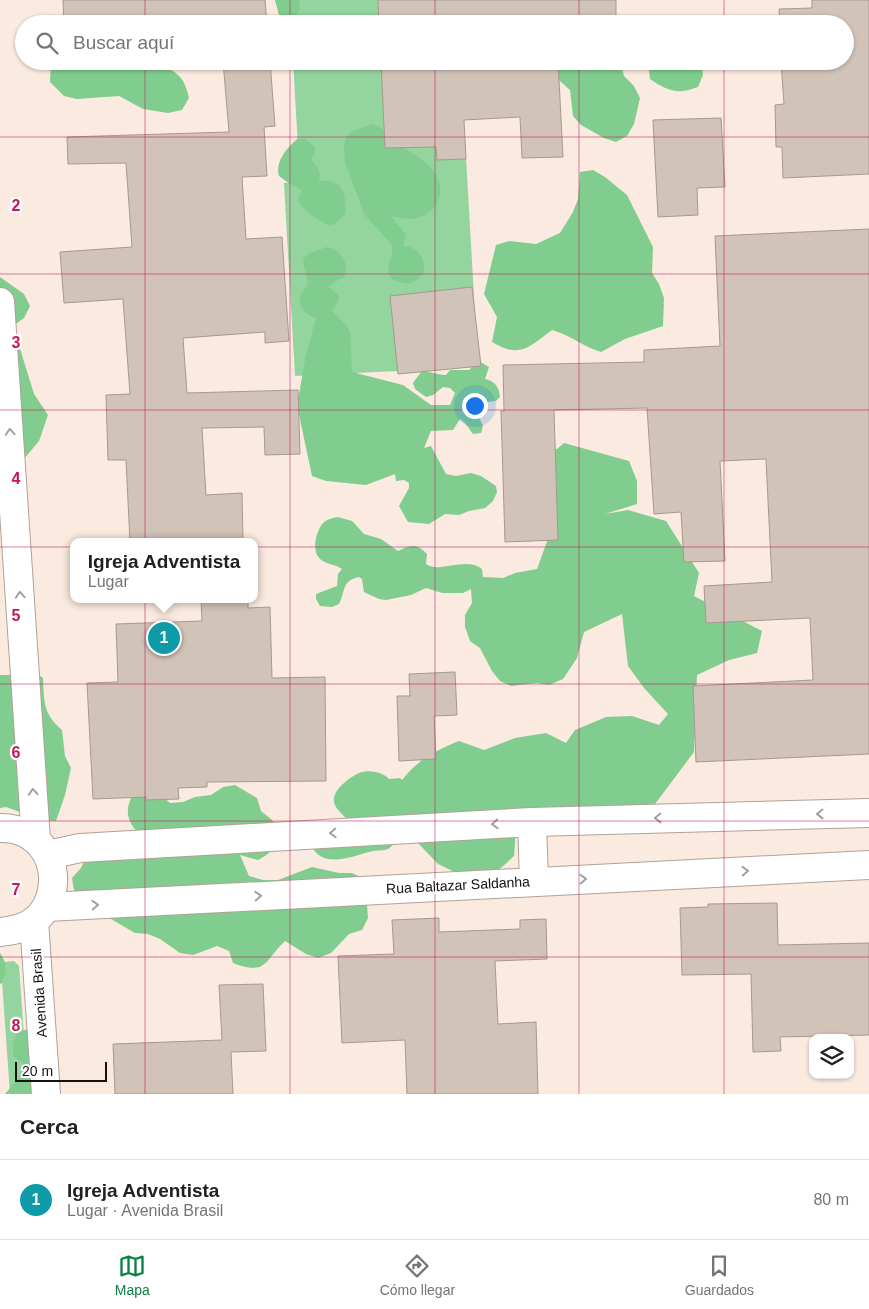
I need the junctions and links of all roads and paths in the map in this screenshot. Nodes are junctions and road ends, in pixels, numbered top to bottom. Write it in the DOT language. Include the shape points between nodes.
graph roads {
  1 [pos="0,302"];
  2 [pos="869,813"];
  3 [pos="532,822"];
  4 [pos="0,828"];
  5 [pos="42,847"];
  6 [pos="869,865"];
  7 [pos="534,881"];
  8 [pos="41,914"];
  9 [pos="0,932"];
  10 [pos="46,1094"];
  5 -- 1 [label="main road, one-way"];
  2 -- 3 [label="main road, one-way"];
  3 -- 5 [label="main road, one-way" via="80,848"];
  3 -- 7 [label="main road"];
  4 -- 5 [label="main road" via="21,830"];
  5 -- 8 [label="main road, Avenida Brasil" via="54,872 53,890"];
  7 -- 6 [label="main road, Rua Baltazar Saldanha, one-way"];
  8 -- 7 [label="main road, Rua Baltazar Saldanha, one-way"];
  8 -- 9 [label="main road" via="18,930"];
  8 -- 10 [label="main road, Avenida Brasil"];
}
